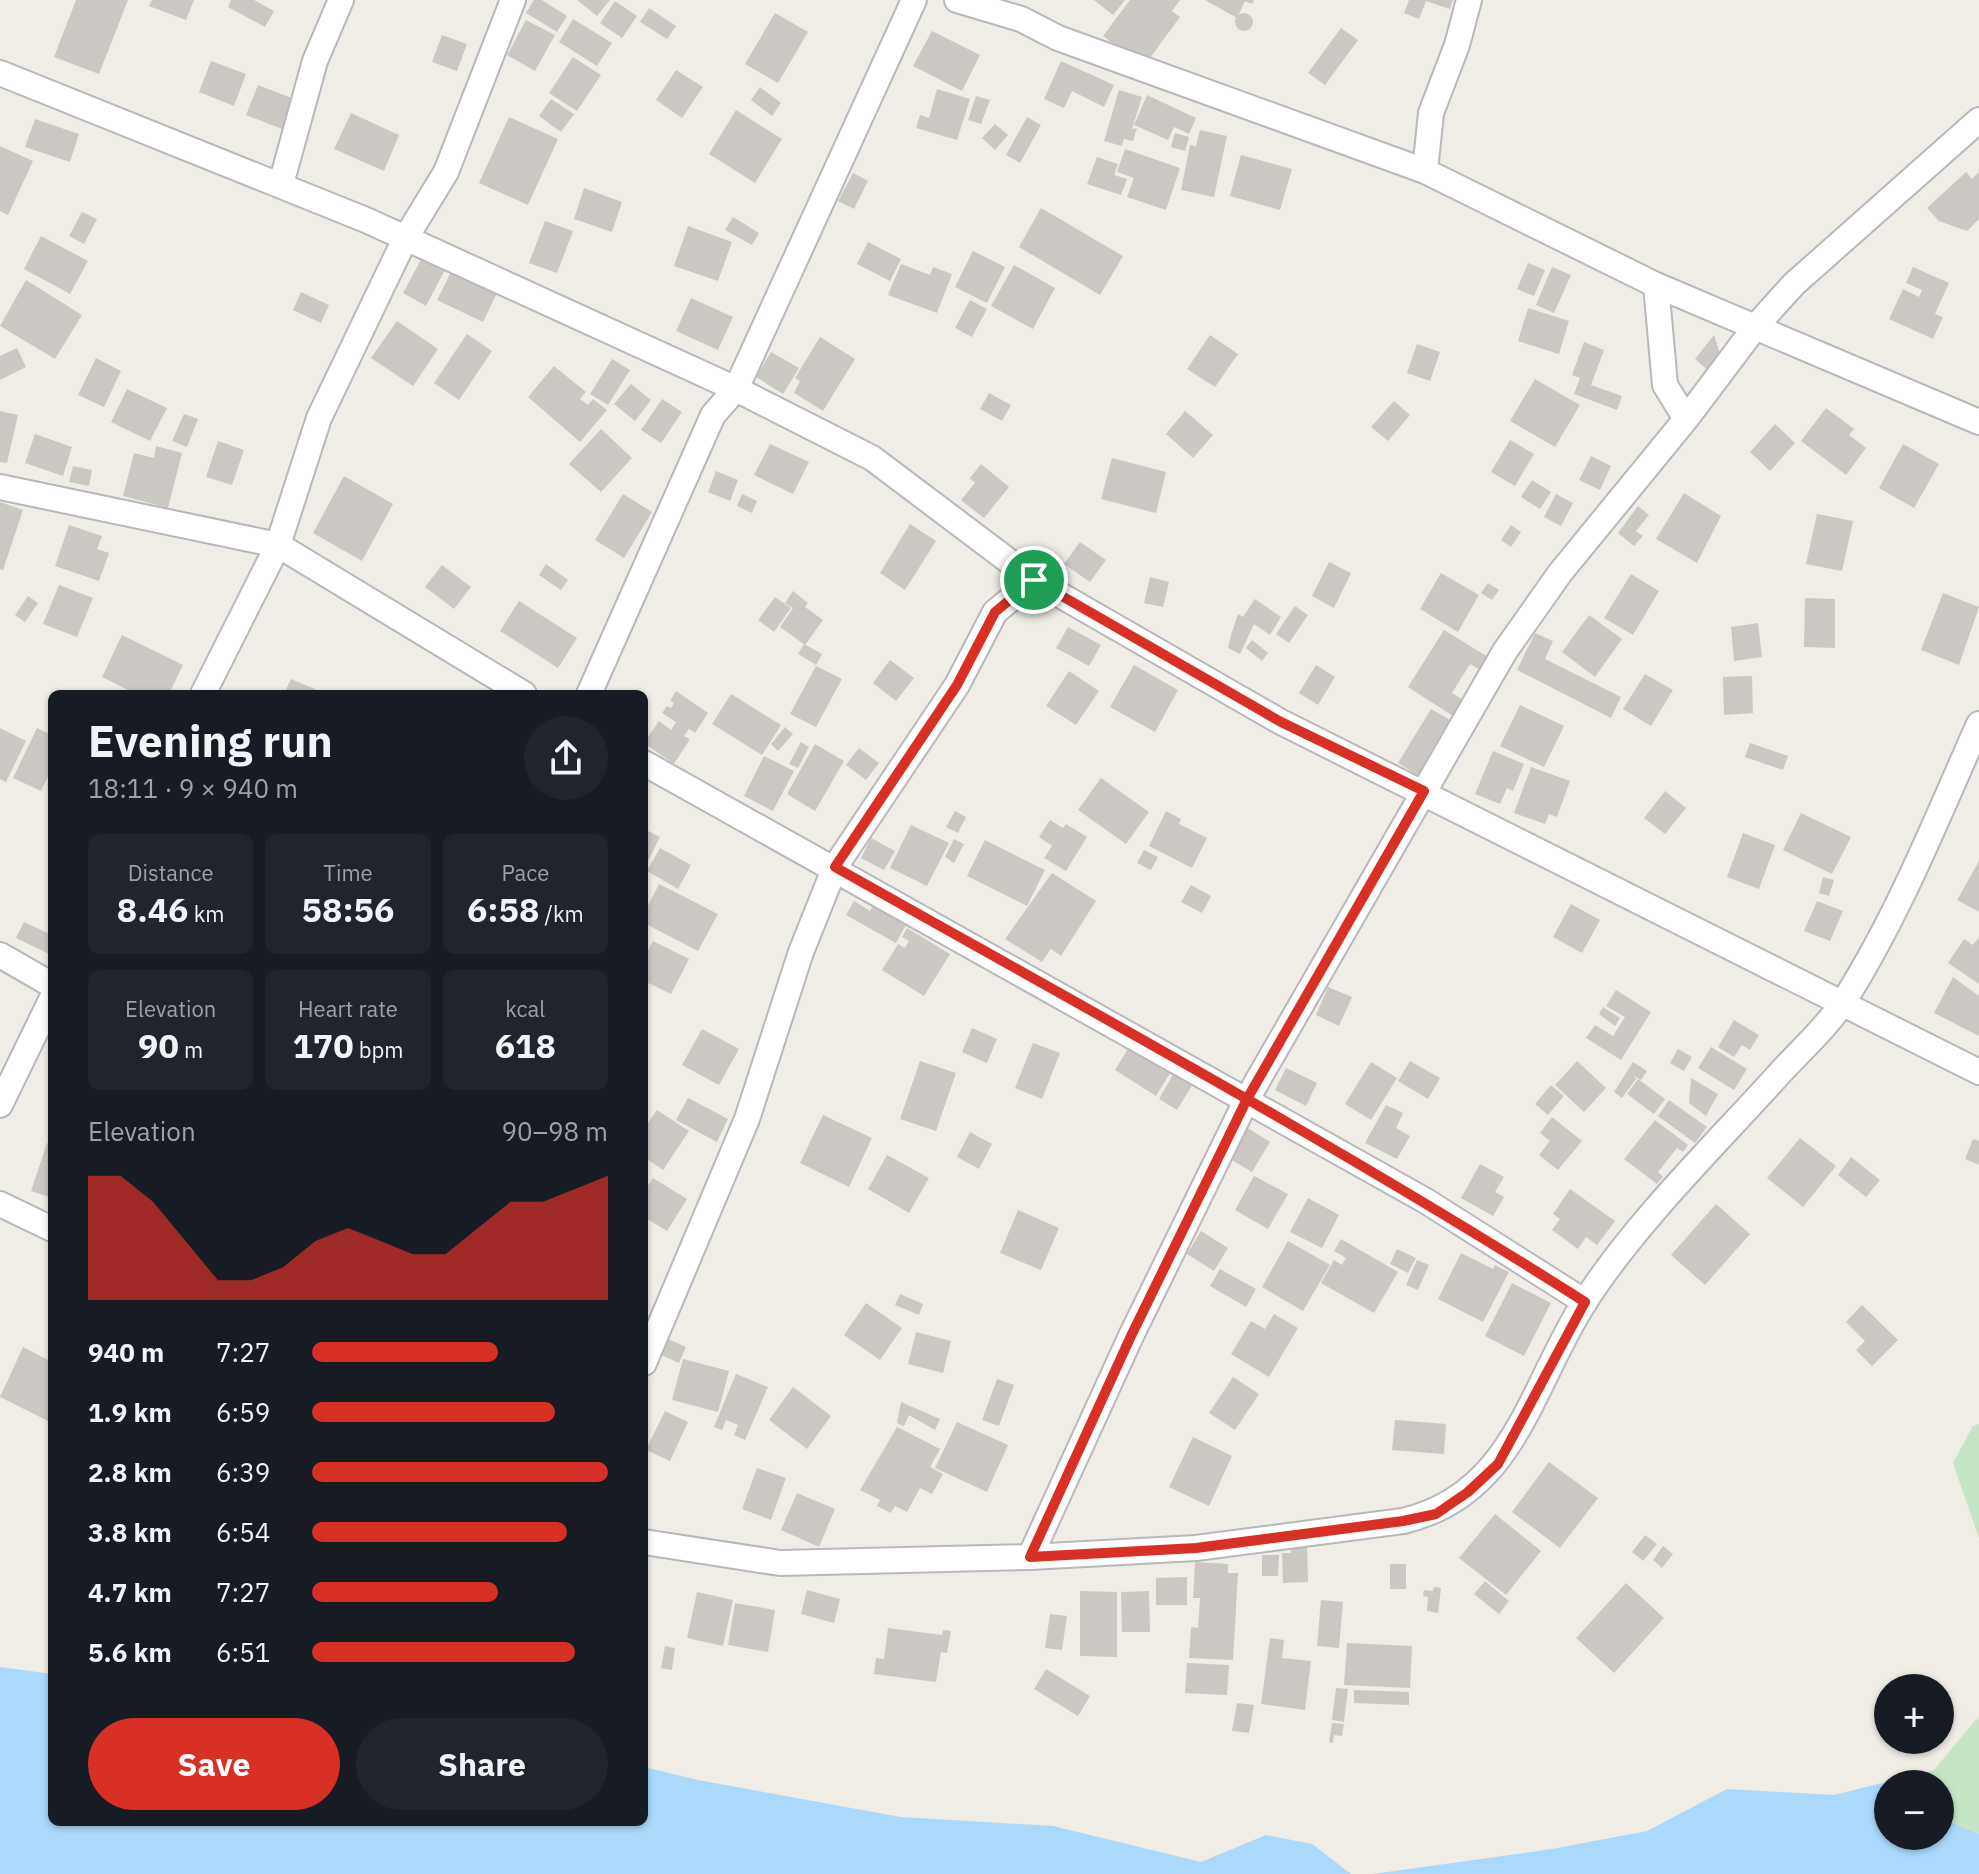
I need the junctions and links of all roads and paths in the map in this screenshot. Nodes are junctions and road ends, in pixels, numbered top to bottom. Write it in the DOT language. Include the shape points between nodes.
graph roads {
  1 [pos="341,0"];
  2 [pos="513,0"];
  3 [pos="914,0"];
  4 [pos="957,0"];
  5 [pos="1469,0"];
  6 [pos="1029,9"];
  7 [pos="0,73"];
  8 [pos="1979,120"];
  9 [pos="1425,171"];
  10 [pos="281,184"];
  11 [pos="405,239"];
  12 [pos="1656,285"];
  13 [pos="1756,326"];
  14 [pos="736,389"];
  15 [pos="1686,419"];
  16 [pos="1979,422"];
  17 [pos="0,487"];
  18 [pos="278,545"];
  19 [pos="1034,580"];
  20 [pos="205,690"];
  21 [pos="517,690"];
  22 [pos="591,690"];
  23 [pos="1979,724"];
  24 [pos="648,765"];
  25 [pos="1424,791"];
  26 [pos="835,867"];
  27 [pos="0,955"];
  28 [pos="48,983"];
  29 [pos="1842,1004"];
  30 [pos="48,1006"];
  31 [pos="1979,1072"];
  32 [pos="1247,1099"];
  33 [pos="0,1105"];
  34 [pos="0,1204"];
  35 [pos="48,1227"];
  36 [pos="1585,1302"];
  37 [pos="648,1354"];
  38 [pos="648,1543"];
  39 [pos="1030,1557"];
  1 -- 10 [label="street" via="315,61"];
  2 -- 11 [label="street" via="446,172"];
  3 -- 14 [label="street"];
  4 -- 6 [label="street"];
  5 -- 9 [label="street" via="1431,113"];
  6 -- 9 [label="street" via="1058,38"];
  7 -- 10 [label="street"];
  8 -- 13 [label="street" via="1794,284"];
  9 -- 12 [label="street"];
  10 -- 11 [label="street"];
  11 -- 14 [label="street"];
  11 -- 18 [label="street" via="319,418"];
  12 -- 13 [label="street"];
  12 -- 15 [label="street" via="1665,385"];
  13 -- 15 [label="street"];
  13 -- 16 [label="street"];
  14 -- 19 [label="street" via="872,458"];
  14 -- 22 [label="street" via="713,415"];
  15 -- 25 [label="street" via="1505,651"];
  17 -- 18 [label="street"];
  18 -- 20 [label="street"];
  18 -- 21 [label="street"];
  19 -- 25 [label="street" via="1281,722"];
  19 -- 26 [label="street" via="995,612 957,685"];
  23 -- 29 [label="street" via="1901,899"];
  24 -- 26 [label="street"];
  25 -- 29 [label="street"];
  25 -- 32 [label="street"];
  26 -- 32 [label="street"];
  26 -- 37 [label="street" via="801,952 747,1119"];
  27 -- 28 [label="street"];
  29 -- 31 [label="street"];
  29 -- 36 [label="street" via="1655,1212"];
  30 -- 33 [label="street"];
  32 -- 36 [label="street" via="1426,1201"];
  32 -- 39 [label="street"];
  34 -- 35 [label="street"];
  36 -- 39 [label="street" via="1498,1464 1436,1514 1196,1548"];
  38 -- 39 [label="street" via="780,1563"];
}
